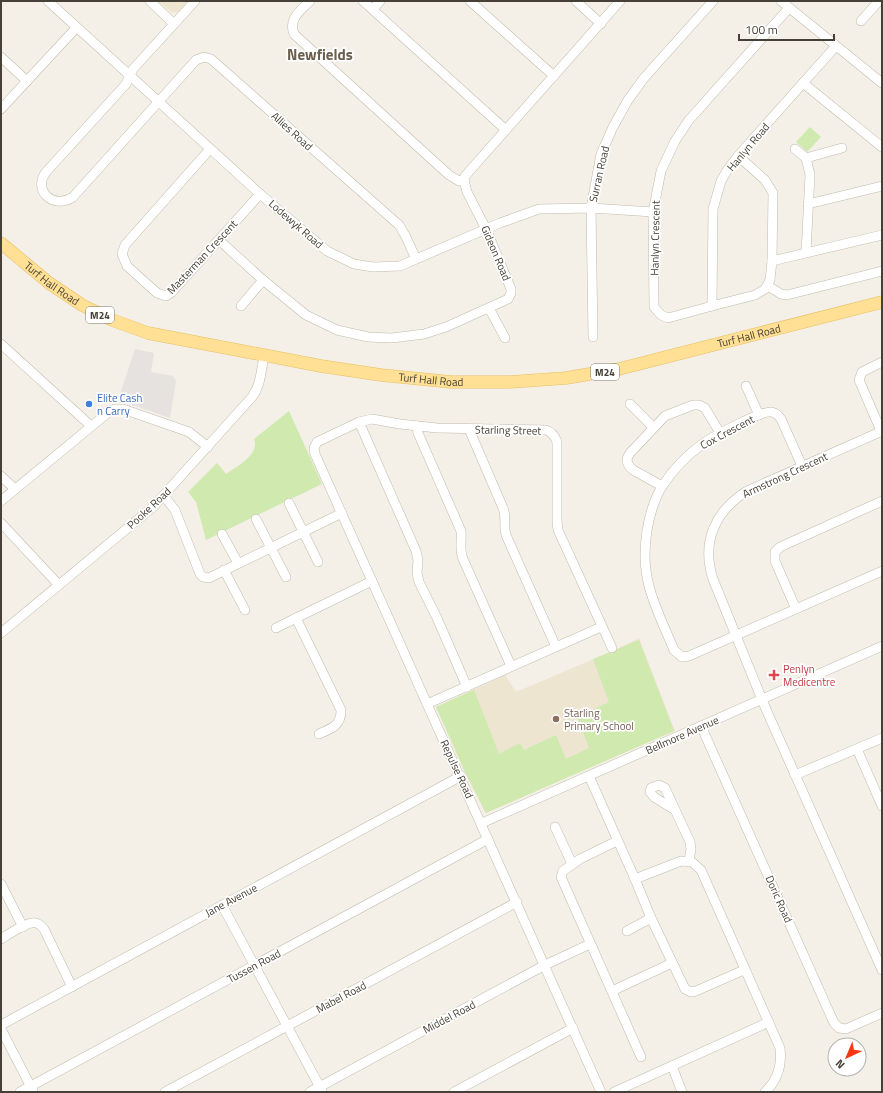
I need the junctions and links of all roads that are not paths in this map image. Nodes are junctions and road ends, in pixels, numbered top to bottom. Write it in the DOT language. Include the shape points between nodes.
graph roads {
  1 [pos="48,1"];
  2 [pos="150,1"];
  3 [pos="195,1"];
  4 [pos="310,1"];
  5 [pos="363,1"];
  6 [pos="380,1"];
  7 [pos="470,1"];
  8 [pos="576,1"];
  9 [pos="620,1"];
  10 [pos="713,1"];
  11 [pos="780,1"];
  12 [pos="879,1"];
  13 [pos="789,8"];
  14 [pos="373,9"];
  15 [pos="861,21"];
  16 [pos="174,24"];
  17 [pos="601,24"];
  18 [pos="76,28"];
  19 [pos="836,46"];
  20 [pos="1,57"];
  21 [pos="129,76"];
  22 [pos="554,76"];
  23 [pos="880,79"];
  24 [pos="27,81"];
  25 [pos="803,83"];
  26 [pos="158,102"];
  27 [pos="1,109"];
  28 [pos="506,130"];
  29 [pos="882,147"];
  30 [pos="796,148"];
  31 [pos="842,148"];
  32 [pos="210,149"];
  33 [pos="738,156"];
  34 [pos="806,158"];
  35 [pos="464,180"];
  36 [pos="882,186"];
  37 [pos="260,194"];
  38 [pos="808,204"];
  39 [pos="591,208"];
  40 [pos="653,212"];
  41 [pos="486,229"];
  42 [pos="882,235"];
  43 [pos="219,240"];
  44 [pos="1,242"];
  45 [pos="806,253"];
  46 [pos="416,259"];
  47 [pos="772,261"];
  48 [pos="882,271"];
  49 [pos="263,280"];
  50 [pos="768,286"];
  51 [pos="882,302"];
  52 [pos="240,306"];
  53 [pos="712,306"];
  54 [pos="489,308"];
  55 [pos="593,337"];
  56 [pos="505,338"];
  57 [pos="1,344"];
  58 [pos="264,356"];
  59 [pos="882,362"];
  60 [pos="746,386"];
  61 [pos="630,404"];
  62 [pos="759,415"];
  63 [pos="359,422"];
  64 [pos="91,426"];
  65 [pos="417,426"];
  66 [pos="653,427"];
  67 [pos="469,429"];
  68 [pos="882,431"];
  69 [pos="720,433"];
  70 [pos="315,445"];
  71 [pos="208,447"];
  72 [pos="802,466"];
  73 [pos="1,476"];
  74 [pos="662,486"];
  75 [pos="15,489"];
  76 [pos="164,496"];
  77 [pos="1,501"];
  78 [pos="882,501"];
  79 [pos="289,503"];
  80 [pos="342,512"];
  81 [pos="256,519"];
  82 [pos="1,523"];
  83 [pos="303,531"];
  84 [pos="222,534"];
  85 [pos="270,548"];
  86 [pos="318,562"];
  87 [pos="238,563"];
  88 [pos="224,570"];
  89 [pos="882,571"];
  90 [pos="286,577"];
  91 [pos="372,581"];
  92 [pos="58,584"];
  93 [pos="796,609"];
  94 [pos="245,610"];
  95 [pos="296,618"];
  96 [pos="601,627"];
  97 [pos="276,628"];
  98 [pos="1,633"];
  99 [pos="737,636"];
  100 [pos="882,646"];
  101 [pos="556,647"];
  102 [pos="612,648"];
  103 [pos="511,666"];
  104 [pos="467,687"];
  105 [pos="762,699"];
  106 [pos="428,704"];
  107 [pos="702,726"];
  108 [pos="319,734"];
  109 [pos="882,738"];
  110 [pos="857,749"];
  111 [pos="795,775"];
  112 [pos="460,776"];
  113 [pos="589,776"];
  114 [pos="882,806"];
  115 [pos="675,810"];
  116 [pos="482,823"];
  117 [pos="555,827"];
  118 [pos="488,839"];
  119 [pos="617,841"];
  120 [pos="689,860"];
  121 [pos="572,864"];
  122 [pos="635,879"];
  123 [pos="1,884"];
  124 [pos="517,902"];
  125 [pos="222,905"];
  126 [pos="651,918"];
  127 [pos="23,927"];
  128 [pos="627,931"];
  129 [pos="1,939"];
  130 [pos="590,944"];
  131 [pos="672,963"];
  132 [pos="255,965"];
  133 [pos="545,965"];
  134 [pos="744,970"];
  135 [pos="882,970"];
  136 [pos="72,987"];
  137 [pos="612,991"];
  138 [pos="882,1013"];
  139 [pos="769,1022"];
  140 [pos="1,1025"];
  141 [pos="287,1026"];
  142 [pos="573,1028"];
  143 [pos="1,1029"];
  144 [pos="641,1057"];
  145 [pos="672,1066"];
  146 [pos="32,1089"];
  147 [pos="321,1089"];
  148 [pos="20,1092"];
  149 [pos="165,1092"];
  150 [pos="310,1092"];
  151 [pos="454,1092"];
  152 [pos="601,1092"];
  153 [pos="614,1092"];
  154 [pos="682,1092"];
  155 [pos="765,1092"];
  1 -- 18 [label="street, Lodewyk Road"];
  2 -- 16 [label="street"];
  3 -- 16 [label="street, Allies Road"];
  4 -- 35 [label="street" via="294,18 294,34 449,175 459,181"];
  5 -- 14 [label="street"];
  6 -- 14 [label="street"];
  7 -- 22 [label="street"];
  8 -- 17 [label="street"];
  9 -- 17 [label="street"];
  10 -- 39 [label="street, Surran Road" via="644,78 628,100 602,154"];
  11 -- 13 [label="street"];
  12 -- 15 [label="street"];
  13 -- 19 [label="street"];
  13 -- 40 [label="street, Hanlyn Crescent" via="689,120 675,141 661,171"];
  14 -- 28 [label="street"];
  16 -- 21 [label="street, Allies Road"];
  17 -- 22 [label="street"];
  18 -- 21 [label="street, Lodewyk Road"];
  18 -- 24 [label="street"];
  19 -- 23 [label="street"];
  19 -- 25 [label="street, Hanlyn Road"];
  20 -- 24 [label="street"];
  21 -- 26 [label="street, Lodewyk Road"];
  21 -- 26 [label="street, Allies Road" via="126,84 43,175 41,186 47,196 58,202 73,197"];
  22 -- 28 [label="street"];
  24 -- 27 [label="street"];
  25 -- 29 [label="street"];
  25 -- 33 [label="street, Hanlyn Road"];
  26 -- 32 [label="street, Lodewyk Road"];
  26 -- 46 [label="street, Allies Road" via="196,60 204,57 211,59 399,225"];
  28 -- 35 [label="street"];
  30 -- 34 [label="street"];
  31 -- 34 [label="street"];
  32 -- 37 [label="street, Lodewyk Road"];
  32 -- 43 [label="street, Masterman Crescent" via="125,245 122,254 127,266 157,293 166,296"];
  33 -- 47 [label="street" via="765,180 773,193"];
  33 -- 53 [label="street, Hanlyn Road" via="722,181 713,209"];
  34 -- 38 [label="street" via="810,175"];
  35 -- 41 [label="street, Gideon Road" via="467,192"];
  36 -- 38 [label="street"];
  37 -- 43 [label="street, Masterman Crescent"];
  37 -- 46 [label="street, Lodewyk Road" via="327,251 354,264 373,267 400,266"];
  38 -- 45 [label="street"];
  39 -- 40 [label="street, Lodewyk Road"];
  39 -- 41 [label="street, Lodewyk Road" via="539,209"];
  39 -- 55 [label="street, Surran Road"];
  40 -- 53 [label="street, Hanlyn Crescent" via="654,307 668,318"];
  41 -- 46 [label="street, Lodewyk Road"];
  41 -- 54 [label="street, Gideon Road" via="511,289 508,299"];
  42 -- 45 [label="street"];
  43 -- 49 [label="street, Gideon Road"];
  44 -- 58 [label="main road, Turf Hall Road / M24" via="65,295 107,318 160,336"];
  45 -- 47 [label="street"];
  47 -- 50 [label="street"];
  48 -- 50 [label="street" via="787,295"];
  49 -- 52 [label="street"];
  49 -- 54 [label="street, Gideon Road" via="306,315 337,330 368,337 392,338 424,334"];
  50 -- 53 [label="street" via="755,296"];
  51 -- 58 [label="main road, Turf Hall Road / M24" via="620,370 566,378 482,382 417,379 328,368"];
  54 -- 56 [label="street"];
  57 -- 64 [label="street"];
  58 -- 71 [label="street, Pooke Road" via="256,391"];
  59 -- 68 [label="street" via="862,372 859,380"];
  60 -- 62 [label="street"];
  61 -- 66 [label="street"];
  62 -- 69 [label="street, Cox Crescent"];
  62 -- 72 [label="street, Cox Crescent" via="770,412 778,415"];
  63 -- 65 [label="street, Starling Street" via="372,419"];
  63 -- 70 [label="street, Starling Street" via="318,441"];
  63 -- 104 [label="street" via="416,551 419,582"];
  64 -- 71 [label="street" via="110,411 123,409 189,432"];
  64 -- 75 [label="street"];
  65 -- 67 [label="street, Starling Street"];
  65 -- 103 [label="street" via="419,437 461,531 460,548 463,559"];
  66 -- 69 [label="street" via="664,416 699,405 706,409"];
  66 -- 74 [label="street" via="630,452 626,462 633,470"];
  67 -- 96 [label="street, Starling Street" via="546,430 555,437 558,530"];
  67 -- 101 [label="street" via="505,514 506,535"];
  68 -- 72 [label="street, Armstrong Crescent"];
  69 -- 74 [label="street, Cox Crescent" via="691,453"];
  70 -- 80 [label="street, Repulse Road" via="315,454"];
  71 -- 76 [label="street, Pooke Road"];
  72 -- 99 [label="street, Armstrong Crescent" via="740,496 725,509 713,530 709,552 710,570"];
  73 -- 75 [label="street"];
  74 -- 99 [label="street, Cox Crescent" via="647,529 644,566 650,594 674,650 682,657 689,656"];
  75 -- 77 [label="street"];
  76 -- 88 [label="street" via="175,510 201,576 209,578"];
  76 -- 92 [label="street, Pooke Road"];
  78 -- 93 [label="street" via="780,547 775,552 774,561"];
  79 -- 83 [label="street"];
  80 -- 83 [label="street"];
  80 -- 91 [label="street, Repulse Road"];
  81 -- 85 [label="street"];
  82 -- 92 [label="street"];
  83 -- 85 [label="street"];
  83 -- 86 [label="street"];
  84 -- 87 [label="street"];
  85 -- 87 [label="street"];
  85 -- 90 [label="street"];
  87 -- 88 [label="street"];
  88 -- 94 [label="street"];
  89 -- 93 [label="street, Cox Crescent"];
  91 -- 95 [label="street"];
  91 -- 106 [label="street, Repulse Road"];
  92 -- 98 [label="street, Pooke Road"];
  93 -- 99 [label="street, Cox Crescent"];
  95 -- 97 [label="street"];
  95 -- 108 [label="street" via="341,710 338,723"];
  96 -- 101 [label="street"];
  96 -- 102 [label="street, Starling Street"];
  99 -- 105 [label="street, Armstrong Crescent"];
  100 -- 105 [label="street, Bellmore Avenue"];
  101 -- 103 [label="street"];
  103 -- 104 [label="street"];
  104 -- 106 [label="street"];
  105 -- 107 [label="street, Bellmore Avenue"];
  105 -- 111 [label="street, Armstrong Crescent"];
  106 -- 112 [label="street, Repulse Road"];
  107 -- 113 [label="street, Bellmore Avenue"];
  107 -- 138 [label="street, Doric Road" via="834,1023 839,1028 846,1029"];
  109 -- 110 [label="street"];
  110 -- 111 [label="street"];
  110 -- 114 [label="street"];
  111 -- 135 [label="street, Armstrong Crescent"];
  112 -- 116 [label="street, Repulse Road"];
  112 -- 125 [label="street, Jane Avenue"];
  113 -- 116 [label="street, Bellmore Avenue"];
  113 -- 119 [label="street"];
  115 -- 120 [label="street" via="691,846"];
  116 -- 118 [label="street, Repulse Road"];
  117 -- 121 [label="street"];
  118 -- 124 [label="street, Repulse Road"];
  118 -- 132 [label="street, Tussen Road"];
  119 -- 121 [label="street"];
  119 -- 122 [label="street"];
  120 -- 122 [label="street" via="676,862"];
  120 -- 134 [label="street" via="701,870"];
  121 -- 130 [label="street" via="562,871 561,877"];
  122 -- 126 [label="street"];
  123 -- 127 [label="street"];
  124 -- 133 [label="street, Repulse Road"];
  124 -- 141 [label="street, Mabel Road"];
  125 -- 132 [label="street"];
  125 -- 136 [label="street, Jane Avenue"];
  126 -- 128 [label="street"];
  126 -- 131 [label="street"];
  127 -- 129 [label="street"];
  127 -- 136 [label="street" via="37,923 44,929"];
  130 -- 133 [label="street, Middel Road"];
  130 -- 137 [label="street"];
  131 -- 134 [label="street" via="683,987 690,992"];
  131 -- 137 [label="street"];
  132 -- 141 [label="street"];
  132 -- 146 [label="street, Tussen Road"];
  133 -- 142 [label="street, Repulse Road"];
  133 -- 147 [label="street, Middel Road"];
  134 -- 139 [label="street"];
  136 -- 140 [label="street, Jane Avenue"];
  137 -- 144 [label="street"];
  139 -- 145 [label="street"];
  139 -- 155 [label="street" via="780,1048 780,1061 777,1077"];
  141 -- 147 [label="street"];
  141 -- 149 [label="street, Mabel Road"];
  142 -- 151 [label="street"];
  142 -- 152 [label="street, Repulse Road"];
  143 -- 146 [label="street"];
  145 -- 153 [label="street"];
  145 -- 154 [label="street"];
  146 -- 148 [label="street, Tussen Road"];
  147 -- 150 [label="street, Middel Road"];
}
